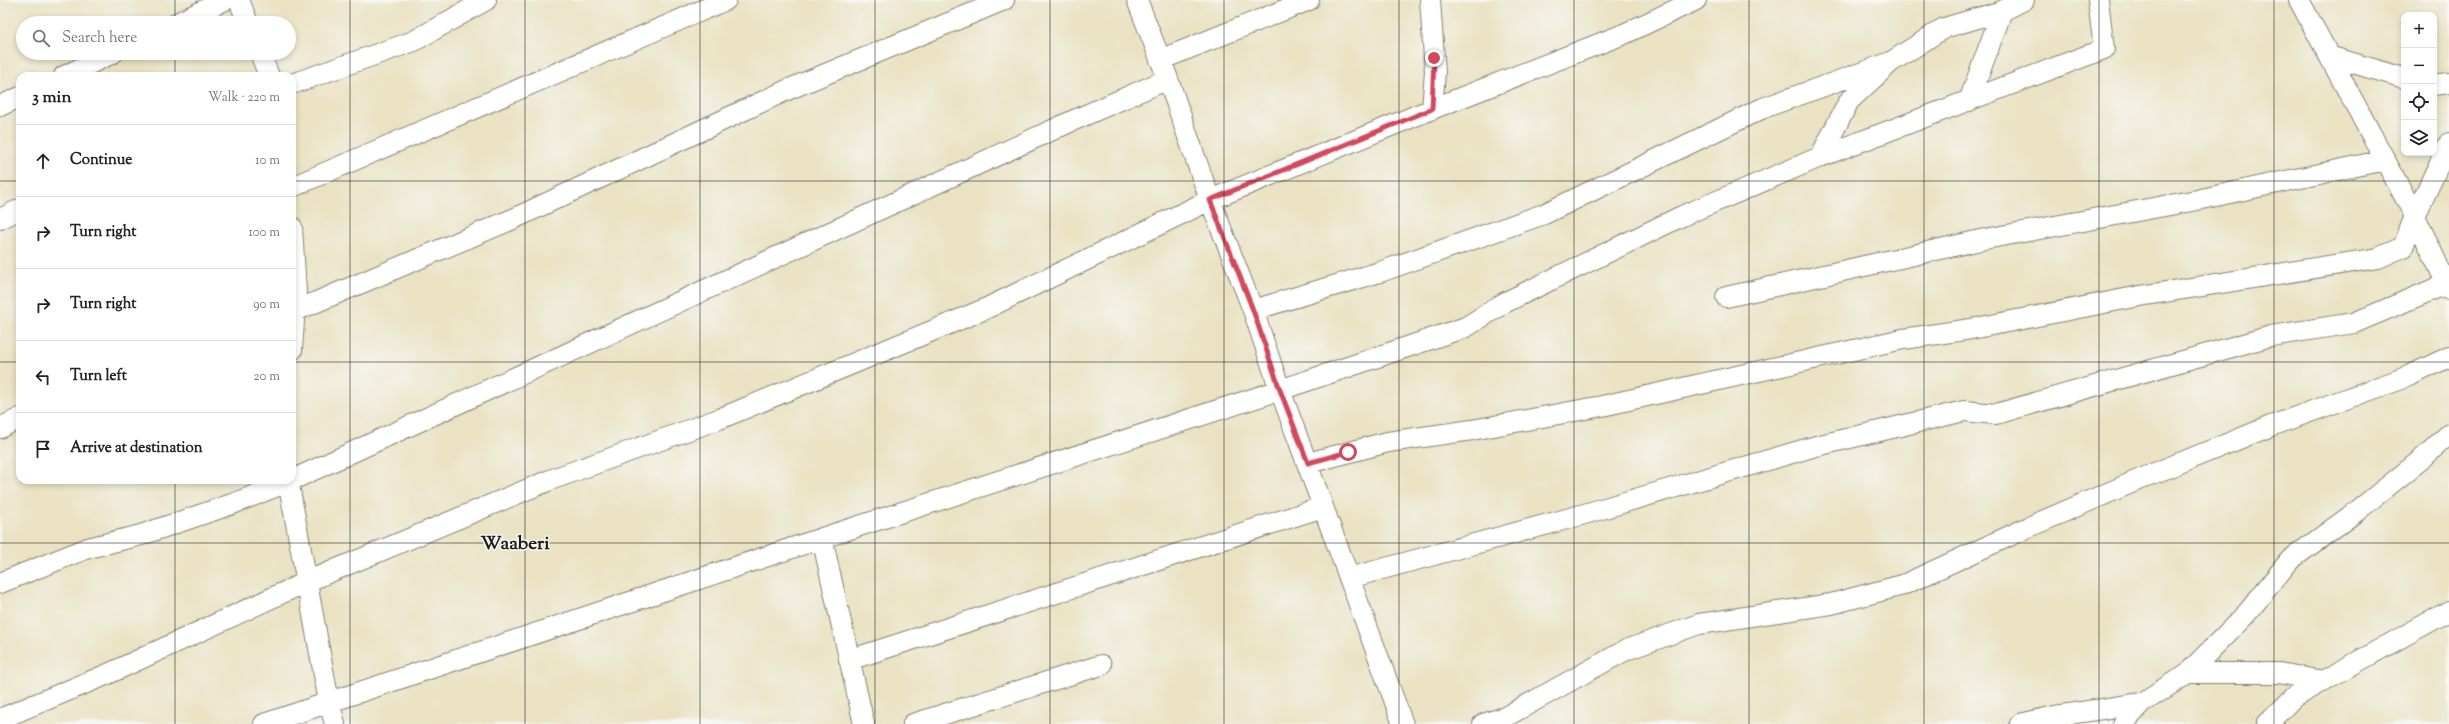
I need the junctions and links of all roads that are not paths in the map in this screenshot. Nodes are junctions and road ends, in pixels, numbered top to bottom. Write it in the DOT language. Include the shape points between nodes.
graph roads {
  1 [pos="226,0"];
  2 [pos="239,0"];
  3 [pos="486,0"];
  4 [pos="726,0"];
  5 [pos="1004,0"];
  6 [pos="1137,0"];
  7 [pos="1309,0"];
  8 [pos="1430,0"];
  9 [pos="1696,0"];
  10 [pos="2024,0"];
  11 [pos="2098,0"];
  12 [pos="2299,0"];
  13 [pos="2002,11"];
  14 [pos="192,16"];
  15 [pos="245,16"];
  16 [pos="2329,56"];
  17 [pos="98,60"];
  18 [pos="263,60"];
  19 [pos="1160,60"];
  20 [pos="1891,62"];
  21 [pos="73,72"];
  22 [pos="267,72"];
  23 [pos="2401,77"];
  24 [pos="1168,79"];
  25 [pos="296,83"];
  26 [pos="2449,83"];
  27 [pos="2437,85"];
  28 [pos="16,99"];
  29 [pos="1969,101"];
  30 [pos="0,106"];
  31 [pos="1432,109"];
  32 [pos="2449,143"];
  33 [pos="1820,157"];
  34 [pos="2385,160"];
  35 [pos="296,185"];
  36 [pos="1210,200"];
  37 [pos="16,211"];
  38 [pos="2415,216"];
  39 [pos="0,219"];
  40 [pos="2439,249"];
  41 [pos="2447,287"];
  42 [pos="296,297"];
  43 [pos="1726,297"];
  44 [pos="1253,310"];
  45 [pos="2449,356"];
  46 [pos="1280,390"];
  47 [pos="16,420"];
  48 [pos="0,428"];
  49 [pos="2449,434"];
  50 [pos="1308,463"];
  51 [pos="296,477"];
  52 [pos="280,484"];
  53 [pos="291,484"];
  54 [pos="1324,507"];
  55 [pos="822,538"];
  56 [pos="1349,578"];
  57 [pos="306,582"];
  58 [pos="0,583"];
  59 [pos="2449,611"];
  60 [pos="850,660"];
  61 [pos="1101,665"];
  62 [pos="2188,673"];
  63 [pos="2323,681"];
  64 [pos="329,702"];
  65 [pos="2142,703"];
  66 [pos="0,719"];
  67 [pos="264,724"];
  68 [pos="335,724"];
  69 [pos="864,724"];
  70 [pos="913,724"];
  71 [pos="1403,724"];
  72 [pos="1483,724"];
  73 [pos="2020,724"];
  74 [pos="2123,724"];
  75 [pos="2268,724"];
  1 -- 14 [label="street"];
  2 -- 15 [label="street"];
  3 -- 25 [label="street" via="414,42"];
  4 -- 35 [label="street"];
  5 -- 42 [label="street" via="788,90 513,219"];
  6 -- 19 [label="street"];
  7 -- 19 [label="street"];
  8 -- 31 [label="street" via="1435,72"];
  9 -- 31 [label="street" via="1624,34"];
  10 -- 13 [label="street"];
  11 -- 29 [label="street" via="2104,49"];
  12 -- 16 [label="street"];
  13 -- 20 [label="street" via="1944,28"];
  13 -- 29 [label="street"];
  16 -- 23 [label="street"];
  16 -- 34 [label="street"];
  17 -- 21 [label="street"];
  18 -- 22 [label="street"];
  19 -- 24 [label="street"];
  20 -- 33 [label="street" via="1849,101"];
  20 -- 44 [label="street" via="1763,108 1544,214 1380,272"];
  24 -- 36 [label="street"];
  24 -- 51 [label="street"];
  26 -- 27 [label="street"];
  28 -- 30 [label="street"];
  29 -- 33 [label="street"];
  31 -- 36 [label="street"];
  32 -- 38 [label="street"];
  33 -- 46 [label="street" via="1682,216 1504,303 1466,327"];
  34 -- 38 [label="street"];
  34 -- 43 [label="street" via="2197,200 1985,239"];
  36 -- 44 [label="street"];
  36 -- 57 [label="street" via="985,309 719,418 550,480"];
  37 -- 39 [label="street"];
  38 -- 40 [label="street"];
  38 -- 50 [label="street" via="2403,247 2378,258 2140,296 1971,329 1904,339 1602,406 1472,430 1388,442"];
  40 -- 41 [label="street"];
  41 -- 56 [label="street" via="2354,323 2271,336 1996,414 1964,411 1816,446 1574,517"];
  44 -- 46 [label="street"];
  45 -- 72 [label="street" via="2409,376 2271,426 2145,477 1903,585 1831,604 1699,624 1626,650 1505,717"];
  46 -- 50 [label="street"];
  46 -- 55 [label="street"];
  47 -- 48 [label="street"];
  49 -- 62 [label="street" via="2363,506 2290,560 2247,613"];
  50 -- 54 [label="street"];
  52 -- 58 [label="street" via="228,506 141,535 88,548"];
  53 -- 57 [label="street"];
  54 -- 56 [label="street"];
  54 -- 60 [label="street"];
  55 -- 60 [label="street"];
  55 -- 64 [label="street"];
  56 -- 71 [label="street"];
  57 -- 64 [label="street"];
  57 -- 66 [label="street" via="108,674"];
  59 -- 63 [label="street"];
  60 -- 69 [label="street"];
  61 -- 70 [label="street"];
  62 -- 63 [label="street" via="2279,673"];
  62 -- 65 [label="street"];
  63 -- 75 [label="street" via="2294,697"];
  64 -- 67 [label="street"];
  64 -- 68 [label="street"];
  65 -- 73 [label="street"];
  65 -- 74 [label="street"];
}
